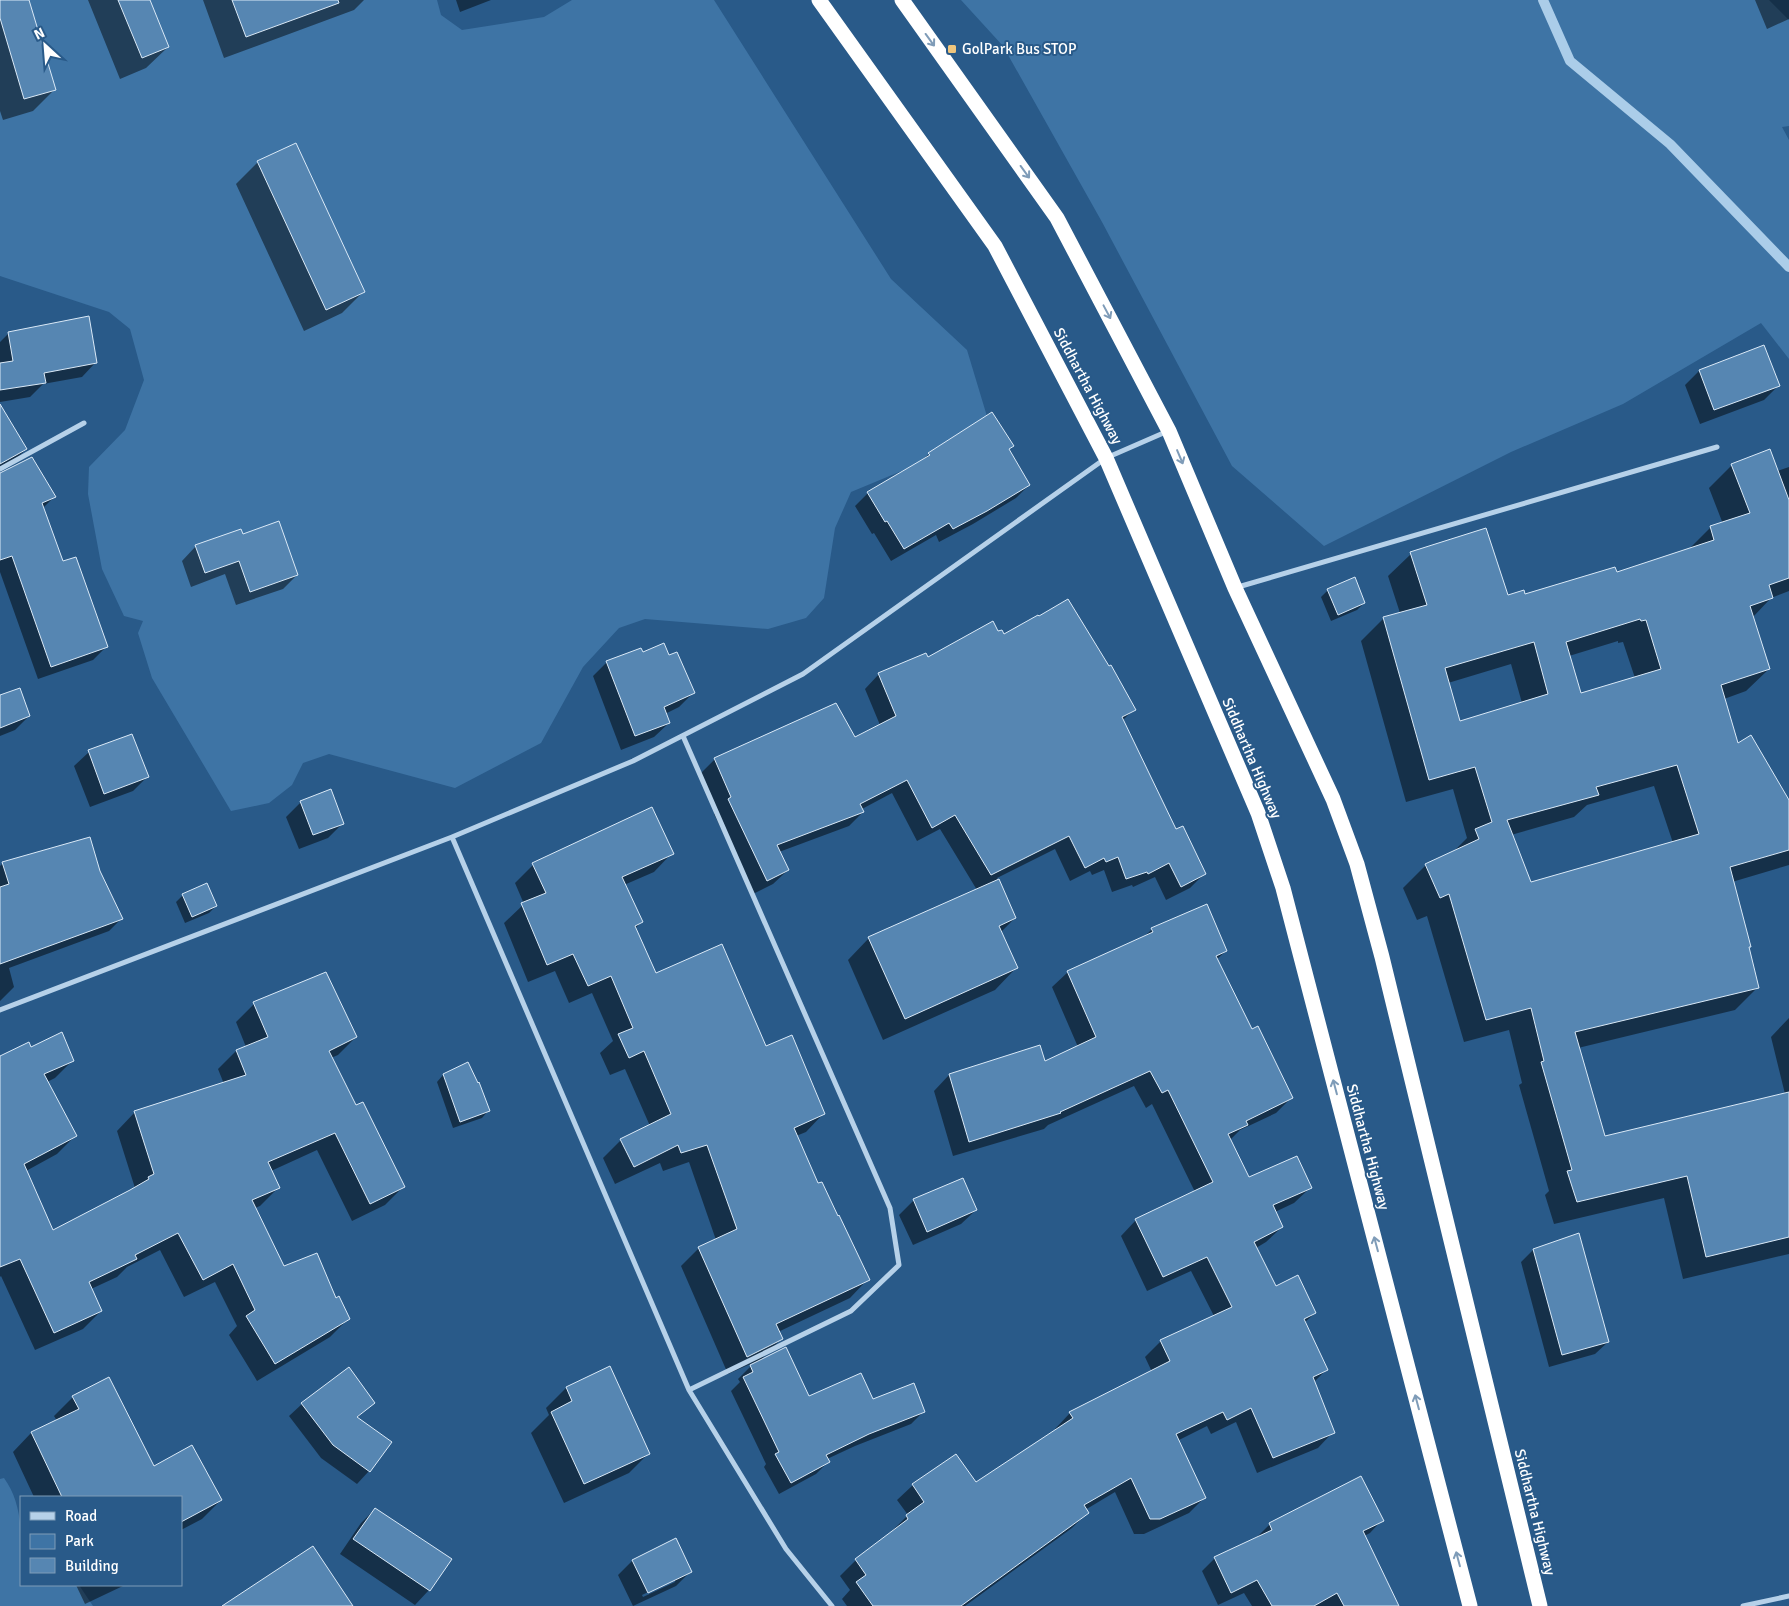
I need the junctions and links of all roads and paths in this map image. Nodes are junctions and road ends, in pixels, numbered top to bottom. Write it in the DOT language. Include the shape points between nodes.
graph roads {
  1 [pos="819,0"];
  2 [pos="902,0"];
  3 [pos="84,423"];
  4 [pos="1169,431"];
  5 [pos="1716,447"];
  6 [pos="1106,458"];
  7 [pos="0,469"];
  8 [pos="1235,588"];
  9 [pos="683,736"];
  10 [pos="452,837"];
  11 [pos="0,1010"];
  12 [pos="689,1390"];
  13 [pos="1789,1596"];
  14 [pos="832,1606"];
  15 [pos="1470,1606"];
  16 [pos="1540,1606"];
  17 [pos="1743,1606"];
  1 -- 6 [label="highway, Siddhartha Highway" via="995,246"];
  2 -- 4 [label="highway, Siddhartha Highway, one-way" via="1058,218"];
  3 -- 7 [label="street"];
  4 -- 6 [label="street"];
  4 -- 8 [label="highway, Siddhartha Highway, one-way"];
  5 -- 8 [label="street"];
  6 -- 9 [label="street" via="803,674"];
  15 -- 6 [label="highway, Siddhartha Highway, one-way" via="1283,888 1258,813"];
  8 -- 16 [label="highway, Siddhartha Highway" via="1333,799 1357,864"];
  9 -- 10 [label="street" via="633,761"];
  9 -- 12 [label="street" via="890,1208 899,1265 851,1311"];
  10 -- 11 [label="street"];
  10 -- 12 [label="street"];
  12 -- 14 [label="street" via="786,1549"];
  13 -- 17 [label="street"];
}
